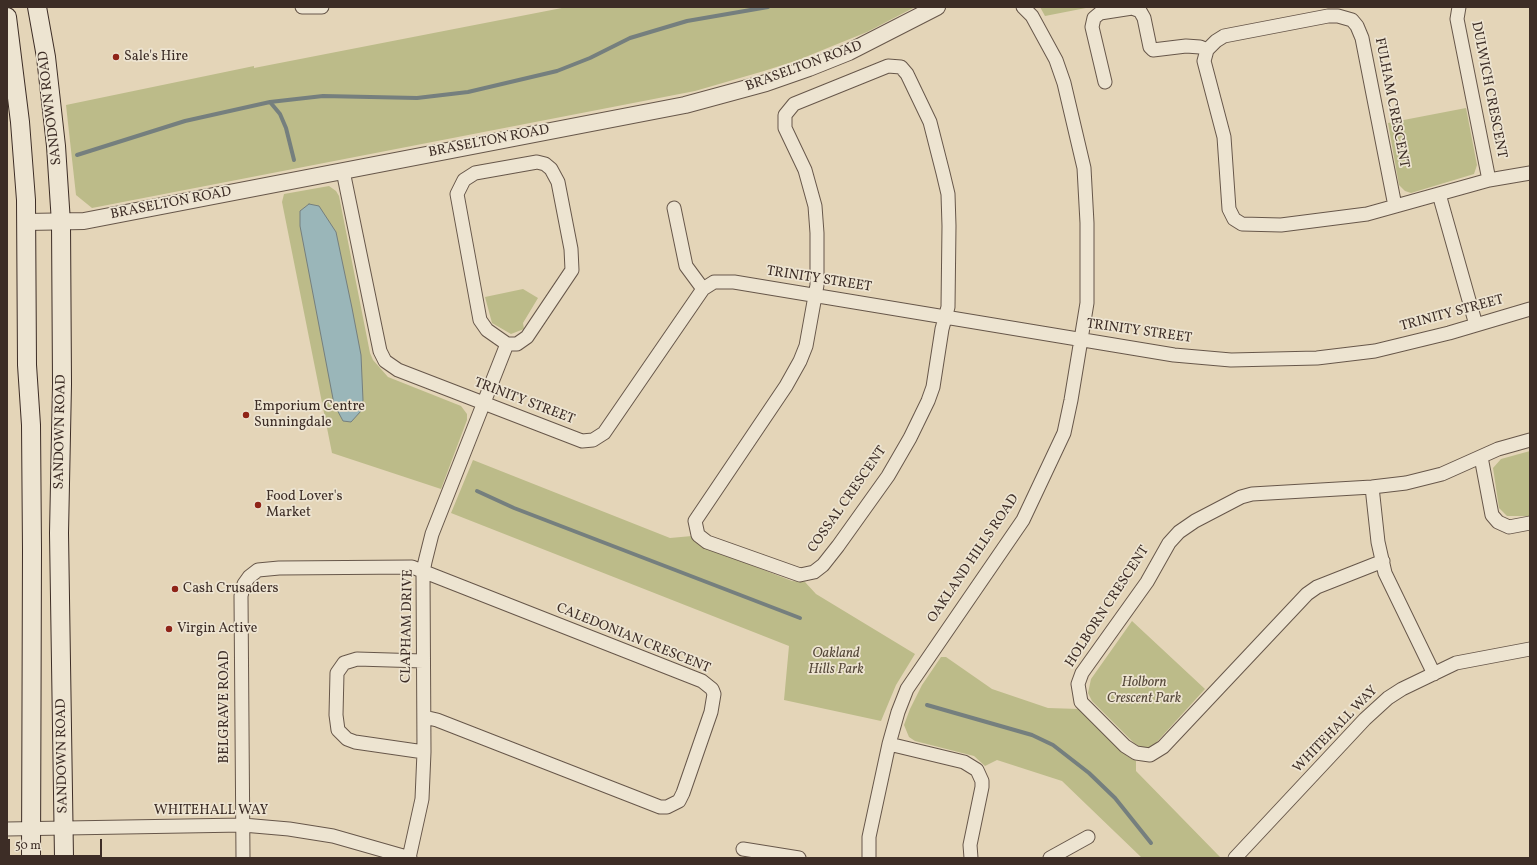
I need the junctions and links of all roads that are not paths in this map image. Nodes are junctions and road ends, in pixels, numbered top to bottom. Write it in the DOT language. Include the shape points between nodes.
graph roads {
  1 [pos="37,7"];
  2 [pos="302,7"];
  3 [pos="322,7"];
  4 [pos="937,7"];
  5 [pos="1459,7"];
  6 [pos="1028,10"];
  7 [pos="7,17"];
  8 [pos="1207,50"];
  9 [pos="1105,82"];
  10 [pos="343,171"];
  11 [pos="1530,173"];
  12 [pos="1490,180"];
  13 [pos="1440,194"];
  14 [pos="1395,206"];
  15 [pos="674,208"];
  16 [pos="26,222"];
  17 [pos="61,223"];
  18 [pos="703,289"];
  19 [pos="815,295"];
  20 [pos="1530,309"];
  21 [pos="945,317"];
  22 [pos="1476,325"];
  23 [pos="1082,340"];
  24 [pos="507,344"];
  25 [pos="484,404"];
  26 [pos="1530,440"];
  27 [pos="1481,457"];
  28 [pos="1372,487"];
  29 [pos="1530,523"];
  30 [pos="1383,561"];
  31 [pos="423,572"];
  32 [pos="1530,649"];
  33 [pos="424,661"];
  34 [pos="1434,674"];
  35 [pos="424,717"];
  36 [pos="889,744"];
  37 [pos="424,752"];
  38 [pos="243,825"];
  39 [pos="64,828"];
  40 [pos="7,829"];
  41 [pos="31,829"];
  42 [pos="1088,836"];
  43 [pos="743,849"];
  44 [pos="31,858"];
  45 [pos="64,858"];
  46 [pos="243,858"];
  47 [pos="410,858"];
  48 [pos="799,858"];
  49 [pos="869,858"];
  50 [pos="971,858"];
  51 [pos="1050,858"];
  52 [pos="1235,858"];
  1 -- 17 [label="main road, SANDOWN ROAD" via="46,57 56,146"];
  2 -- 3 [label="street"];
  4 -- 10 [label="street, BRASELTON ROAD" via="849,52 766,83 685,104"];
  5 -- 12 [label="street, DULWICH CRESCENT" via="1458,19"];
  6 -- 23 [label="street, OAKLAND HILLS ROAD" via="1056,60 1084,168 1087,303"];
  7 -- 16 [label="main road, SANDOWN ROAD" via="20,122"];
  8 -- 9 [label="street" via="1190,46 1153,50 1140,11 1132,8 1100,13 1094,18 1092,27"];
  8 -- 14 [label="street" via="1204,61 1224,137 1229,209 1234,219 1247,225 1281,225 1366,214"];
  8 -- 14 [label="street, FULHAM CRESCENT" via="1224,36 1328,16 1352,20 1362,38"];
  10 -- 17 [label="street, BRASELTON ROAD" via="84,222"];
  10 -- 25 [label="street, TRINITY STREET" via="382,356 393,368"];
  11 -- 12 [label="street, DULWICH CRESCENT"];
  12 -- 13 [label="street, DULWICH CRESCENT"];
  13 -- 14 [label="street"];
  13 -- 22 [label="street"];
  15 -- 18 [label="street" via="686,266"];
  16 -- 17 [label="street, BRASELTON ROAD"];
  16 -- 41 [label="main road, SANDOWN ROAD" via="27,365 31,425"];
  17 -- 39 [label="main road, SANDOWN ROAD" via="62,384 59,532"];
  18 -- 19 [label="street, TRINITY STREET" via="714,282 726,281"];
  18 -- 25 [label="street, TRINITY STREET" via="608,428 599,437 588,441 576,439"];
  19 -- 21 [label="street, TRINITY STREET"];
  19 -- 21 [label="street, COSSAL CRESCENT" via="815,206 805,170 785,128 785,115 794,104 888,66 896,66 907,74 930,122 948,194 949,290"];
  19 -- 21 [label="street, COSSAL CRESCENT" via="806,346 794,373 695,521 698,535 707,542 800,575 814,572 823,565 888,476 910,438 933,387"];
  20 -- 22 [label="street, TRINITY STREET"];
  21 -- 23 [label="street, TRINITY STREET"];
  22 -- 23 [label="street, TRINITY STREET" via="1375,351 1288,360 1203,358"];
  23 -- 36 [label="street, OAKLAND HILLS ROAD" via="1064,433 1052,461 1023,520 907,689"];
  24 -- 24 [label="street" via="517,344 527,337 572,270 571,249 558,182 551,169 537,162 475,173 464,180 457,194 480,320 487,330"];
  24 -- 25 [label="street, CLAPHAM DRIVE"];
  25 -- 31 [label="street, CLAPHAM DRIVE" via="432,534"];
  26 -- 27 [label="street"];
  27 -- 28 [label="street" via="1442,474 1406,483"];
  27 -- 29 [label="street" via="1492,515 1498,522 1509,527"];
  28 -- 30 [label="street" via="1378,542"];
  28 -- 30 [label="street, HOLBORN CRESCENT" via="1252,494 1194,521 1179,532 1169,543 1147,582 1082,673 1078,684 1081,702 1125,746 1136,753 1150,755 1163,747 1308,594 1317,587"];
  30 -- 34 [label="street" via="1385,573"];
  31 -- 33 [label="street, CLAPHAM DRIVE"];
  31 -- 35 [label="street, CALEDONIAN CRESCENT" via="702,681 714,694 711,712 683,793 678,801 668,807 660,807"];
  31 -- 38 [label="street, BELGRAVE ROAD" via="412,567 279,568 258,570 244,584 241,596"];
  32 -- 34 [label="street, WHITEHALL WAY" via="1456,663"];
  33 -- 35 [label="street, CLAPHAM DRIVE"];
  33 -- 37 [label="street" via="357,660 344,663 337,673 336,715 338,730 354,742"];
  34 -- 52 [label="street, WHITEHALL WAY" via="1402,688 1376,708"];
  35 -- 37 [label="street, CLAPHAM DRIVE"];
  36 -- 49 [label="street, OAKLAND HILLS ROAD" via="869,837"];
  36 -- 50 [label="street" via="964,762 973,766 980,774 982,787 970,845"];
  37 -- 47 [label="street, CLAPHAM DRIVE" via="422,799"];
  38 -- 39 [label="street, WHITEHALL WAY"];
  38 -- 46 [label="street, BELGRAVE ROAD"];
  38 -- 47 [label="street, WHITEHALL WAY" via="333,836"];
  39 -- 41 [label="street, WHITEHALL WAY"];
  39 -- 45 [label="main road, SANDOWN ROAD"];
  40 -- 41 [label="street, WHITEHALL WAY"];
  41 -- 44 [label="main road, SANDOWN ROAD"];
  42 -- 51 [label="street"];
  43 -- 48 [label="street"];
}
